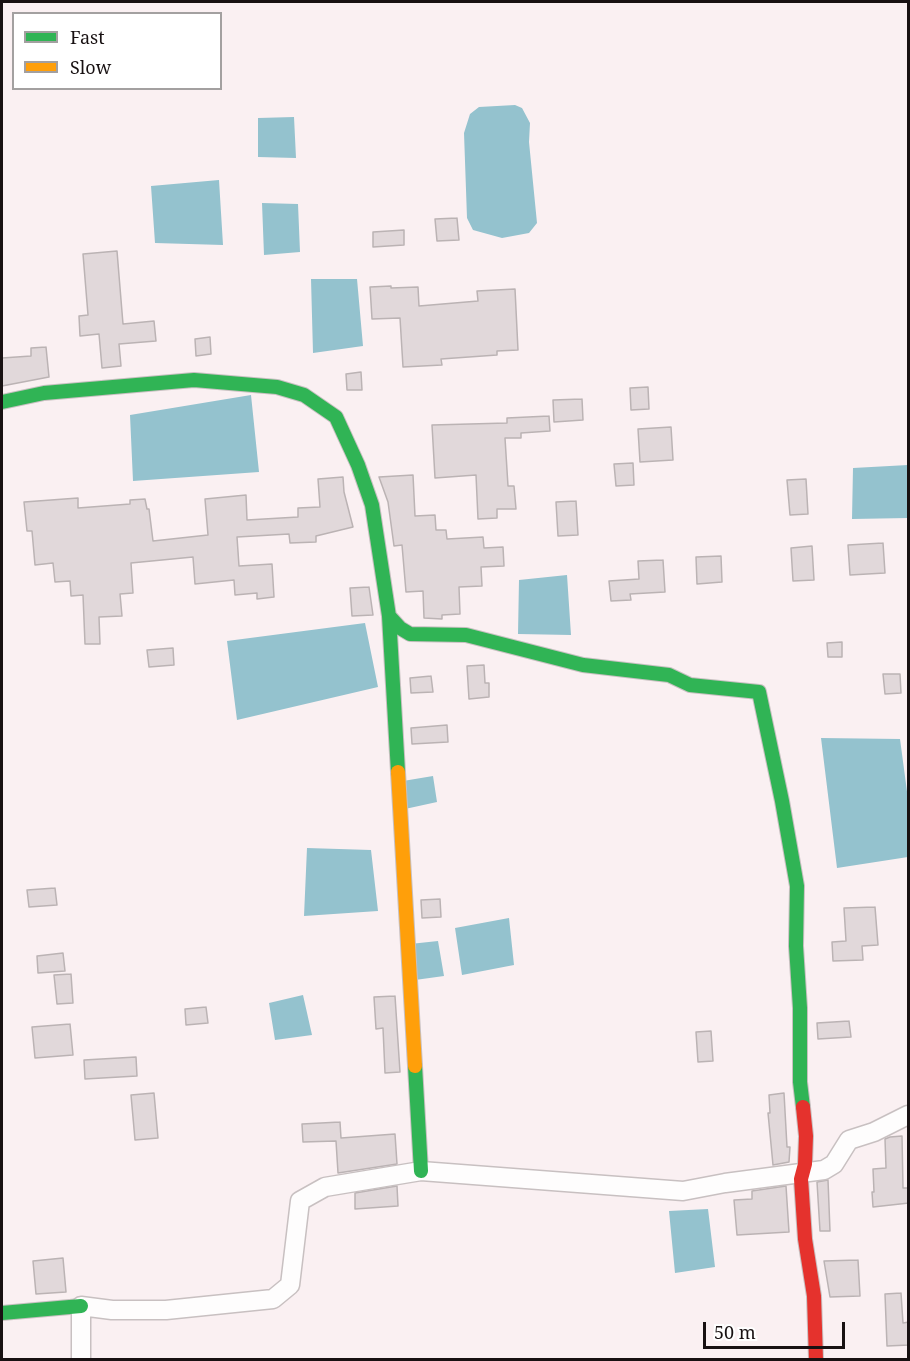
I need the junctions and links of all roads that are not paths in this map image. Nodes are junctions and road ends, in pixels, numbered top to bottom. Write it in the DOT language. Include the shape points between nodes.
graph roads {
  1 [pos="2,402"];
  2 [pos="389,616"];
  3 [pos="909,1115"];
  4 [pos="421,1171"];
  5 [pos="802,1174"];
  6 [pos="81,1306"];
  7 [pos="2,1312"];
  8 [pos="81,1359"];
  9 [pos="816,1359"];
  1 -- 2 [label="street" via="44,393 194,380 277,387 304,395 336,417 358,465 372,505"];
  2 -- 4 [label="street"];
  2 -- 5 [label="street" via="410,634 466,634 583,665 669,675 690,685 759,693 797,886 800,1082 806,1136"];
  3 -- 5 [label="street" via="849,1140 834,1164 824,1170"];
  4 -- 5 [label="street" via="683,1191"];
  4 -- 6 [label="street" via="326,1187 300,1201 290,1285 273,1299 166,1310"];
  5 -- 9 [label="street"];
  6 -- 7 [label="street"];
  6 -- 8 [label="street"];
}
